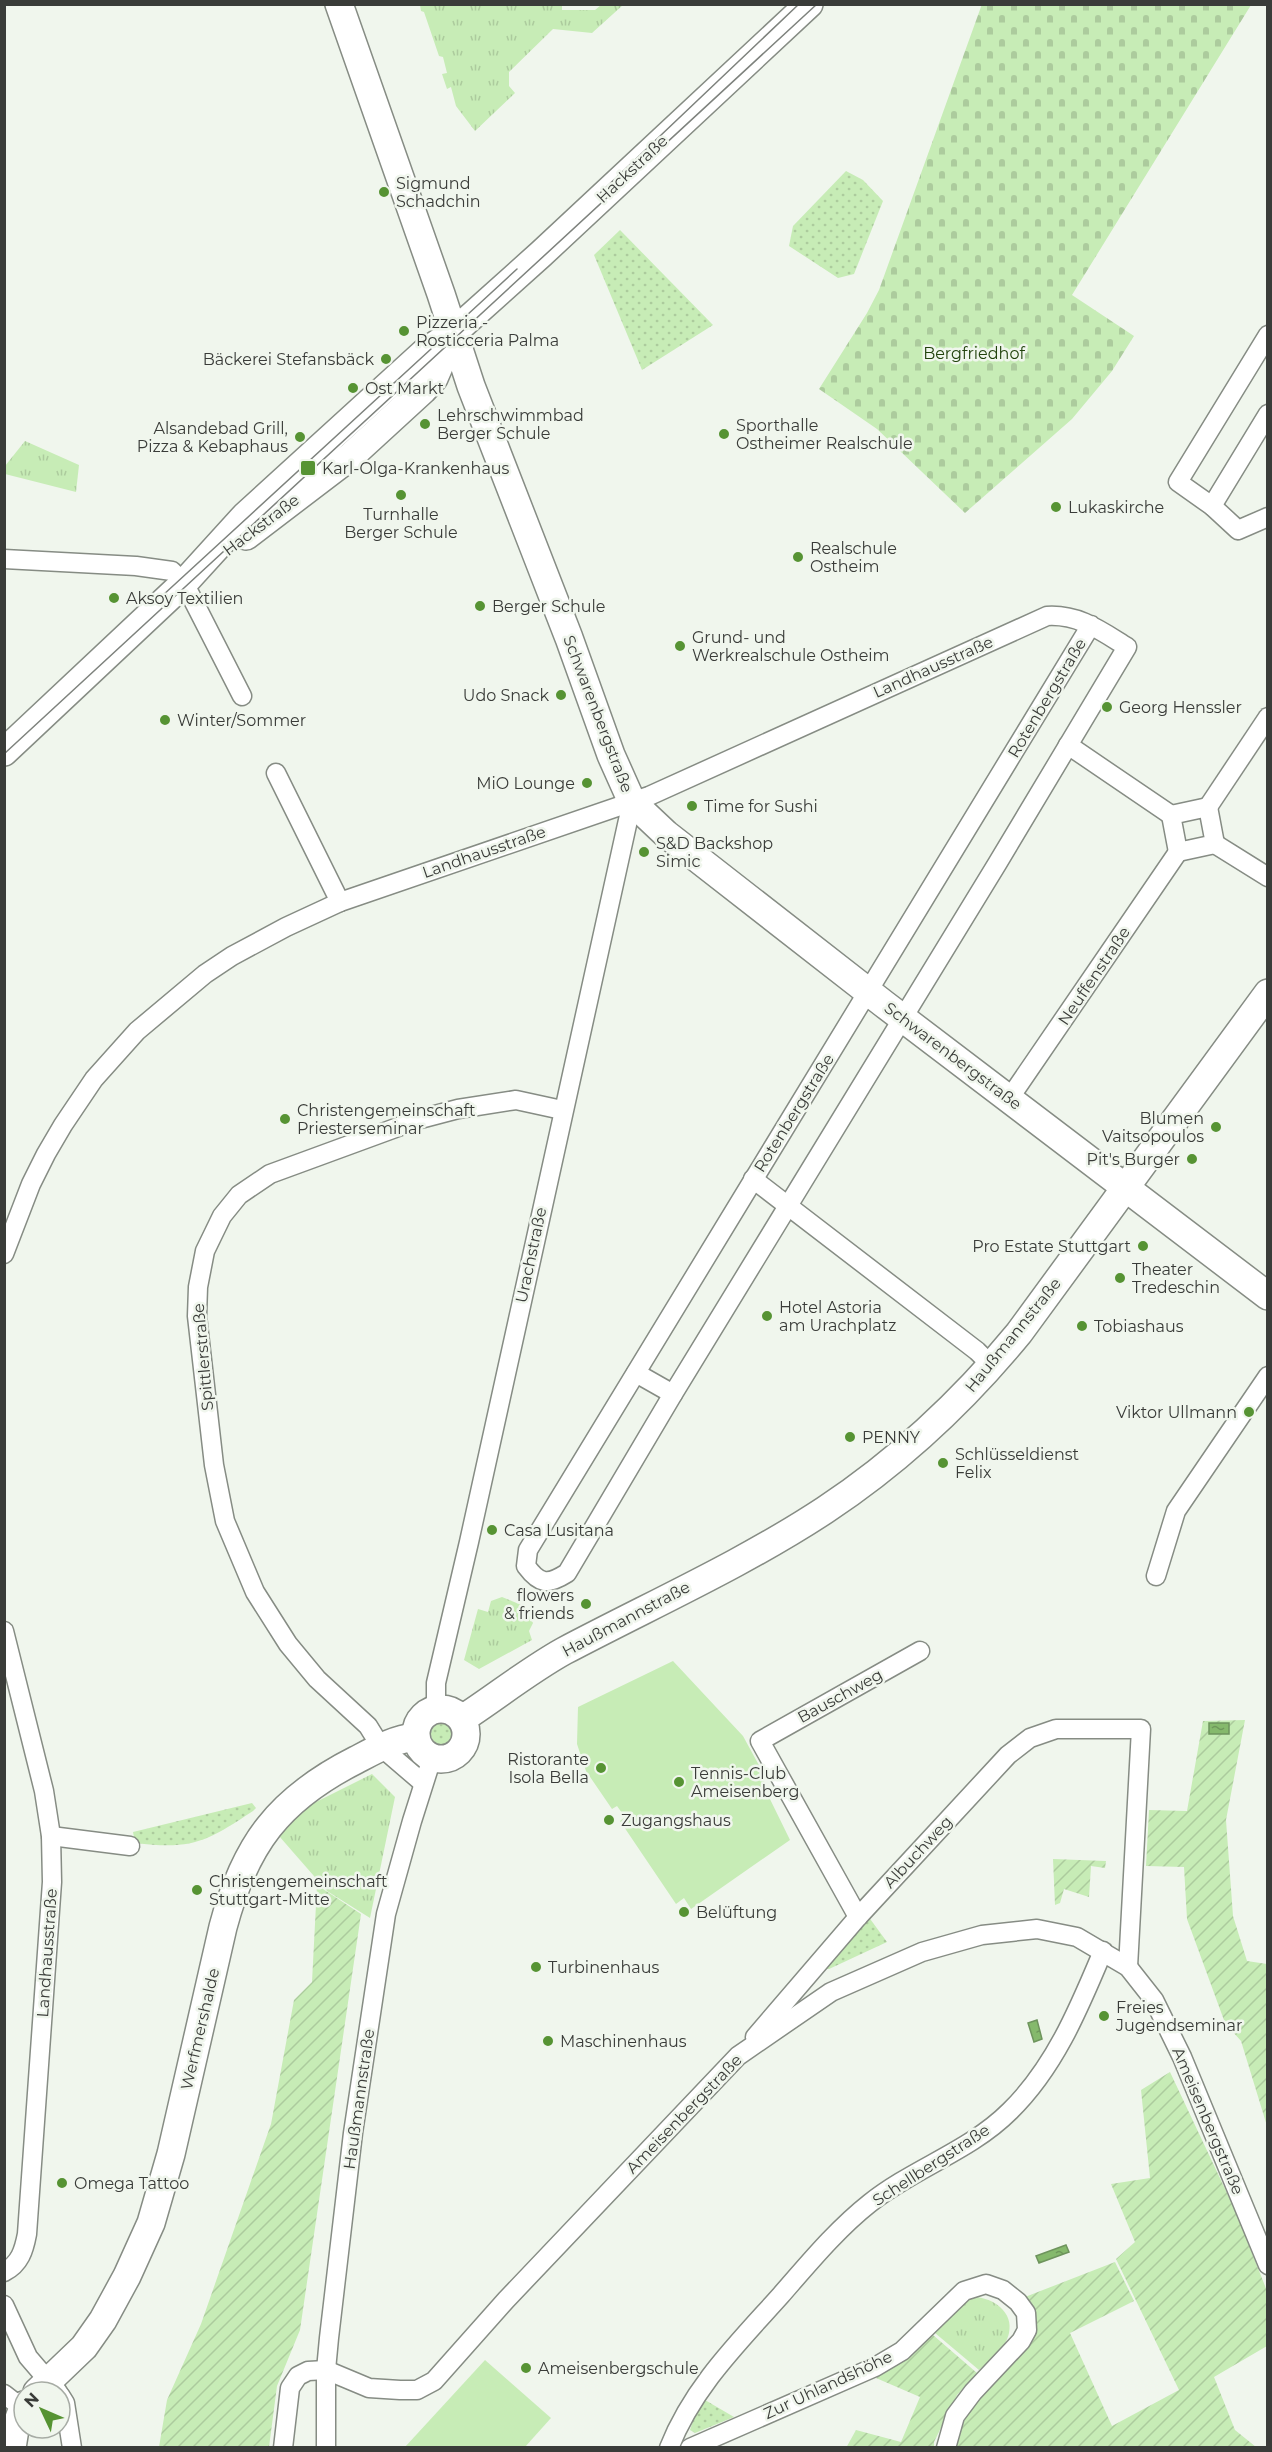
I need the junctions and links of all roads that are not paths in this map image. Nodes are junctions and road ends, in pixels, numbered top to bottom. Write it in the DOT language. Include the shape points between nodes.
graph roads {
  1 [pos="339,4"];
  2 [pos="809,4"];
  3 [pos="454,332"];
  4 [pos="1268,335"];
  5 [pos="1268,414"];
  6 [pos="1212,506"];
  7 [pos="1268,517"];
  8 [pos="4,559"];
  9 [pos="182,581"];
  10 [pos="1091,625"];
  11 [pos="242,696"];
  12 [pos="1268,717"];
  13 [pos="1068,745"];
  14 [pos="6,749"];
  15 [pos="276,773"];
  16 [pos="632,802"];
  17 [pos="1208,807"];
  18 [pos="1171,815"];
  19 [pos="1215,844"];
  20 [pos="1178,852"];
  21 [pos="1268,877"];
  22 [pos="340,902"];
  23 [pos="868,992"];
  24 [pos="1268,993"];
  25 [pos="902,1018"];
  26 [pos="1009,1100"];
  27 [pos="562,1110"];
  28 [pos="753,1179"];
  29 [pos="1125,1188"];
  30 [pos="788,1205"];
  31 [pos="4,1254"];
  32 [pos="1268,1296"];
  33 [pos="992,1366"];
  34 [pos="636,1373"];
  35 [pos="1268,1376"];
  36 [pos="673,1394"];
  37 [pos="1156,1576"];
  38 [pos="4,1631"];
  39 [pos="920,1651"];
  40 [pos="436,1709"];
  41 [pos="462,1719"];
  42 [pos="381,1747"];
  43 [pos="424,1747"];
  44 [pos="423,1783"];
  45 [pos="51,1836"];
  46 [pos="130,1846"];
  47 [pos="858,1917"];
  48 [pos="1103,1951"];
  49 [pos="1128,1967"];
  50 [pos="738,2056"];
  51 [pos="1268,2265"];
  52 [pos="4,2272"];
  53 [pos="4,2305"];
  54 [pos="326,2370"];
  55 [pos="33,2380"];
  56 [pos="51,2380"];
  57 [pos="283,2448"];
  58 [pos="326,2448"];
  59 [pos="669,2448"];
  60 [pos="690,2448"];
  61 [pos="946,2448"];
  1 -- 3 [label="street, Schwarenbergstraße"];
  2 -- 3 [label="street, Hackstraße"];
  3 -- 9 [label="street, Hackstraße" via="425,352 245,516"];
  3 -- 16 [label="street, Schwarenbergstraße" via="507,482"];
  4 -- 6 [label="street" via="1178,482"];
  5 -- 6 [label="street"];
  6 -- 7 [label="street" via="1238,530"];
  8 -- 9 [label="street" via="135,566 172,571"];
  9 -- 11 [label="street"];
  9 -- 14 [label="street, Hackstraße"];
  10 -- 13 [label="street, Rotenbergstraße" via="1127,647"];
  10 -- 16 [label="street, Landhausstraße" via="1065,615 1047,616"];
  10 -- 23 [label="street, Rotenbergstraße"];
  12 -- 17 [label="street"];
  13 -- 18 [label="street"];
  13 -- 25 [label="street, Rotenbergstraße"];
  15 -- 22 [label="street"];
  16 -- 22 [label="street, Landhausstraße"];
  16 -- 23 [label="street, Schwarenbergstraße" via="666,834"];
  16 -- 27 [label="street, Urachstraße"];
  17 -- 18 [label="street"];
  17 -- 19 [label="street"];
  18 -- 20 [label="street"];
  19 -- 20 [label="street"];
  19 -- 21 [label="street"];
  20 -- 26 [label="street, Neuffenstraße"];
  22 -- 31 [label="street, Landhausstraße" via="232,956 137,1031 94,1079 63,1125 31,1184"];
  23 -- 25 [label="street, Schwarenbergstraße"];
  23 -- 28 [label="street, Rotenbergstraße"];
  24 -- 29 [label="street, Haußmannstraße"];
  25 -- 26 [label="street, Schwarenbergstraße"];
  25 -- 30 [label="street, Rotenbergstraße"];
  26 -- 29 [label="street, Schwarenbergstraße"];
  27 -- 40 [label="street, Urachstraße" via="436,1683"];
  27 -- 42 [label="street, Spittlerstraße" via="516,1101 458,1109 290,1165 258,1180 239,1195 222,1216 205,1251 197,1316 214,1465 232,1541 277,1629 317,1679 368,1726"];
  28 -- 30 [label="street, Rotenbergstraße"];
  28 -- 34 [label="street, Rotenbergstraße"];
  29 -- 32 [label="street, Schwarenbergstraße"];
  29 -- 33 [label="street, Haußmannstraße"];
  30 -- 33 [label="street"];
  30 -- 36 [label="street, Rotenbergstraße"];
  33 -- 41 [label="street, Haußmannstraße" via="891,1462 825,1510 564,1652"];
  34 -- 36 [label="street"];
  34 -- 36 [label="street, Rotenbergstraße" via="528,1550 526,1566 536,1578 553,1582 567,1573"];
  35 -- 37 [label="street" via="1176,1511"];
  38 -- 45 [label="street, Landhausstraße" via="36,1751"];
  39 -- 47 [label="street, Bauschweg" via="760,1741"];
  40 -- 41 [label="street" via="455,1712"];
  40 -- 43 [label="street" via="421,1719 417,1728"];
  41 -- 43 [label="street" via="466,1736 458,1753 441,1759"];
  42 -- 43 [label="street, Werfmershalde" via="399,1740"];
  42 -- 44 [label="street, Spittlerstraße"];
  42 -- 56 [label="street, Werfmershalde" via="296,1798 275,1818 244,1864 223,1927 171,2154 151,2223 103,2320 84,2347"];
  43 -- 44 [label="street, Haußmannstraße"];
  44 -- 54 [label="street, Haußmannstraße" via="386,1914 353,2133"];
  45 -- 46 [label="street"];
  45 -- 52 [label="street, Landhausstraße" via="50,1932 27,2234 19,2259"];
  47 -- 49 [label="street, Albuchweg" via="1008,1755 1030,1738 1056,1729 1141,1729"];
  47 -- 50 [label="street, Albuchweg"];
  48 -- 49 [label="street, Ameisenbergstraße"];
  48 -- 50 [label="street, Ameisenbergstraße" via="1077,1937 1037,1929 982,1935 922,1952 831,1992"];
  48 -- 59 [label="street, Schellbergstraße" via="1076,2016 1046,2069 1011,2111 973,2142 870,2203 829,2242 699,2389"];
  49 -- 51 [label="street, Ameisenbergstraße" via="1154,2000 1182,2057"];
  50 -- 54 [label="street, Ameisenbergstraße" via="434,2381 417,2390 369,2388"];
  53 -- 55 [label="street" via="28,2357"];
  54 -- 57 [label="street" via="298,2376 290,2388"];
  54 -- 58 [label="street, Haußmannstraße"];
  60 -- 61 [label="street, Zur Uhlandshöhe" via="875,2367 902,2351 964,2291 986,2284 1003,2290 1018,2302 1026,2313 1027,2330 955,2416"];
}
